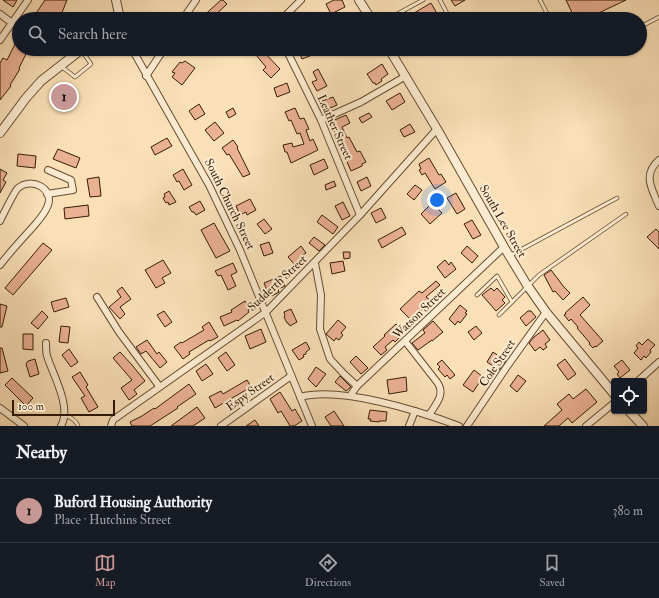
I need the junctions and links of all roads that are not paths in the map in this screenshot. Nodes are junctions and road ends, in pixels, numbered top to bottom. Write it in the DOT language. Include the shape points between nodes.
graph roads {
  1 [pos="28,0"];
  2 [pos="196,0"];
  3 [pos="301,0"];
  4 [pos="359,0"];
  5 [pos="424,0"];
  6 [pos="440,0"];
  7 [pos="540,0"];
  8 [pos="117,1"];
  9 [pos="20,12"];
  10 [pos="119,12"];
  11 [pos="188,12"];
  12 [pos="289,12"];
  13 [pos="367,12"];
  14 [pos="401,12"];
  15 [pos="446,12"];
  16 [pos="546,12"];
  17 [pos="0,14"];
  18 [pos="659,17"];
  19 [pos="12,23"];
  20 [pos="647,23"];
  21 [pos="0,40"];
  22 [pos="73,56"];
  23 [pos="86,56"];
  24 [pos="136,56"];
  25 [pos="159,56"];
  26 [pos="289,56"];
  27 [pos="396,56"];
  28 [pos="61,65"];
  29 [pos="146,76"];
  30 [pos="406,76"];
  31 [pos="321,120"];
  32 [pos="437,129"];
  33 [pos="0,133"];
  34 [pos="659,160"];
  35 [pos="48,170"];
  36 [pos="47,194"];
  37 [pos="616,198"];
  38 [pos="659,206"];
  39 [pos="2,212"];
  40 [pos="626,214"];
  41 [pos="360,215"];
  42 [pos="0,221"];
  43 [pos="504,247"];
  44 [pos="509,256"];
  45 [pos="315,263"];
  46 [pos="0,266"];
  47 [pos="527,285"];
  48 [pos="477,295"];
  49 [pos="97,297"];
  50 [pos="512,302"];
  51 [pos="266,312"];
  52 [pos="546,312"];
  53 [pos="499,315"];
  54 [pos="405,341"];
  55 [pos="46,343"];
  56 [pos="659,362"];
  57 [pos="291,376"];
  58 [pos="641,378"];
  59 [pos="159,386"];
  60 [pos="357,386"];
  61 [pos="611,390"];
  62 [pos="350,396"];
  63 [pos="300,397"];
  64 [pos="611,405"];
  65 [pos="0,408"];
  66 [pos="415,411"];
  67 [pos="632,414"];
  68 [pos="65,415"];
  69 [pos="429,415"];
  70 [pos="24,426"];
  71 [pos="62,426"];
  72 [pos="78,426"];
  73 [pos="111,426"];
  74 [pos="221,426"];
  75 [pos="312,426"];
  76 [pos="409,426"];
  77 [pos="459,426"];
  78 [pos="467,426"];
  79 [pos="586,426"];
  80 [pos="643,426"];
  1 -- 9 [label="street"];
  2 -- 11 [label="street"];
  3 -- 12 [label="street"];
  4 -- 13 [label="street"];
  5 -- 14 [label="lane"];
  6 -- 15 [label="lane"];
  7 -- 16 [label="lane"];
  8 -- 10 [label="street"];
  17 -- 19 [label="street"];
  18 -- 20 [label="lane"];
  19 -- 21 [label="street"];
  22 -- 28 [label="street"];
  23 -- 28 [label="lane" via="91,64 74,77"];
  24 -- 29 [label="street, South Church Street"];
  25 -- 29 [label="street"];
  26 -- 31 [label="street, Leather Street"];
  27 -- 30 [label="street, South Lee Street"];
  28 -- 33 [label="street" via="41,81"];
  29 -- 51 [label="street, South Church Street" via="209,185"];
  30 -- 31 [label="street" via="361,102"];
  30 -- 32 [label="street, South Lee Street"];
  31 -- 41 [label="street, Leather Street"];
  32 -- 41 [label="street, Sudderth Street"];
  32 -- 43 [label="street, South Lee Street"];
  34 -- 38 [label="street" via="650,170 649,177"];
  35 -- 36 [label="street" via="71,180 73,190"];
  36 -- 39 [label="street" via="45,189 36,184 18,188"];
  36 -- 46 [label="street" via="49,205 43,216"];
  37 -- 44 [label="lane"];
  39 -- 42 [label="street"];
  40 -- 47 [label="lane"];
  41 -- 45 [label="street, Sudderth Street"];
  43 -- 44 [label="street, South Lee Street"];
  43 -- 54 [label="street, Watson Street"];
  44 -- 47 [label="street, South Lee Street"];
  45 -- 51 [label="street, Sudderth Street"];
  45 -- 60 [label="street" via="321,296 320,329 330,359"];
  47 -- 50 [label="lane"];
  47 -- 52 [label="street, South Lee Street"];
  48 -- 50 [label="lane" via="496,276"];
  49 -- 59 [label="street"];
  50 -- 53 [label="lane"];
  51 -- 57 [label="street, South Church Street"];
  51 -- 59 [label="street, Sudderth Street"];
  52 -- 61 [label="street, South Lee Street"];
  52 -- 78 [label="street, Cole Street"];
  54 -- 60 [label="street, Watson Street"];
  54 -- 69 [label="street" via="441,389"];
  55 -- 68 [label="street" via="47,355 62,398"];
  56 -- 58 [label="street"];
  57 -- 63 [label="street, South Church Street"];
  57 -- 74 [label="street, Espy Street"];
  59 -- 73 [label="street, Sudderth Street" via="113,420"];
  60 -- 62 [label="street, Watson Street"];
  62 -- 63 [label="street"];
  62 -- 66 [label="street"];
  63 -- 75 [label="street, South Church Street"];
  64 -- 79 [label="street"];
  65 -- 70 [label="street"];
  66 -- 69 [label="street"];
  66 -- 76 [label="street"];
  67 -- 80 [label="street"];
  68 -- 71 [label="street"];
  68 -- 72 [label="lane" via="78,423"];
  69 -- 77 [label="street"];
}
